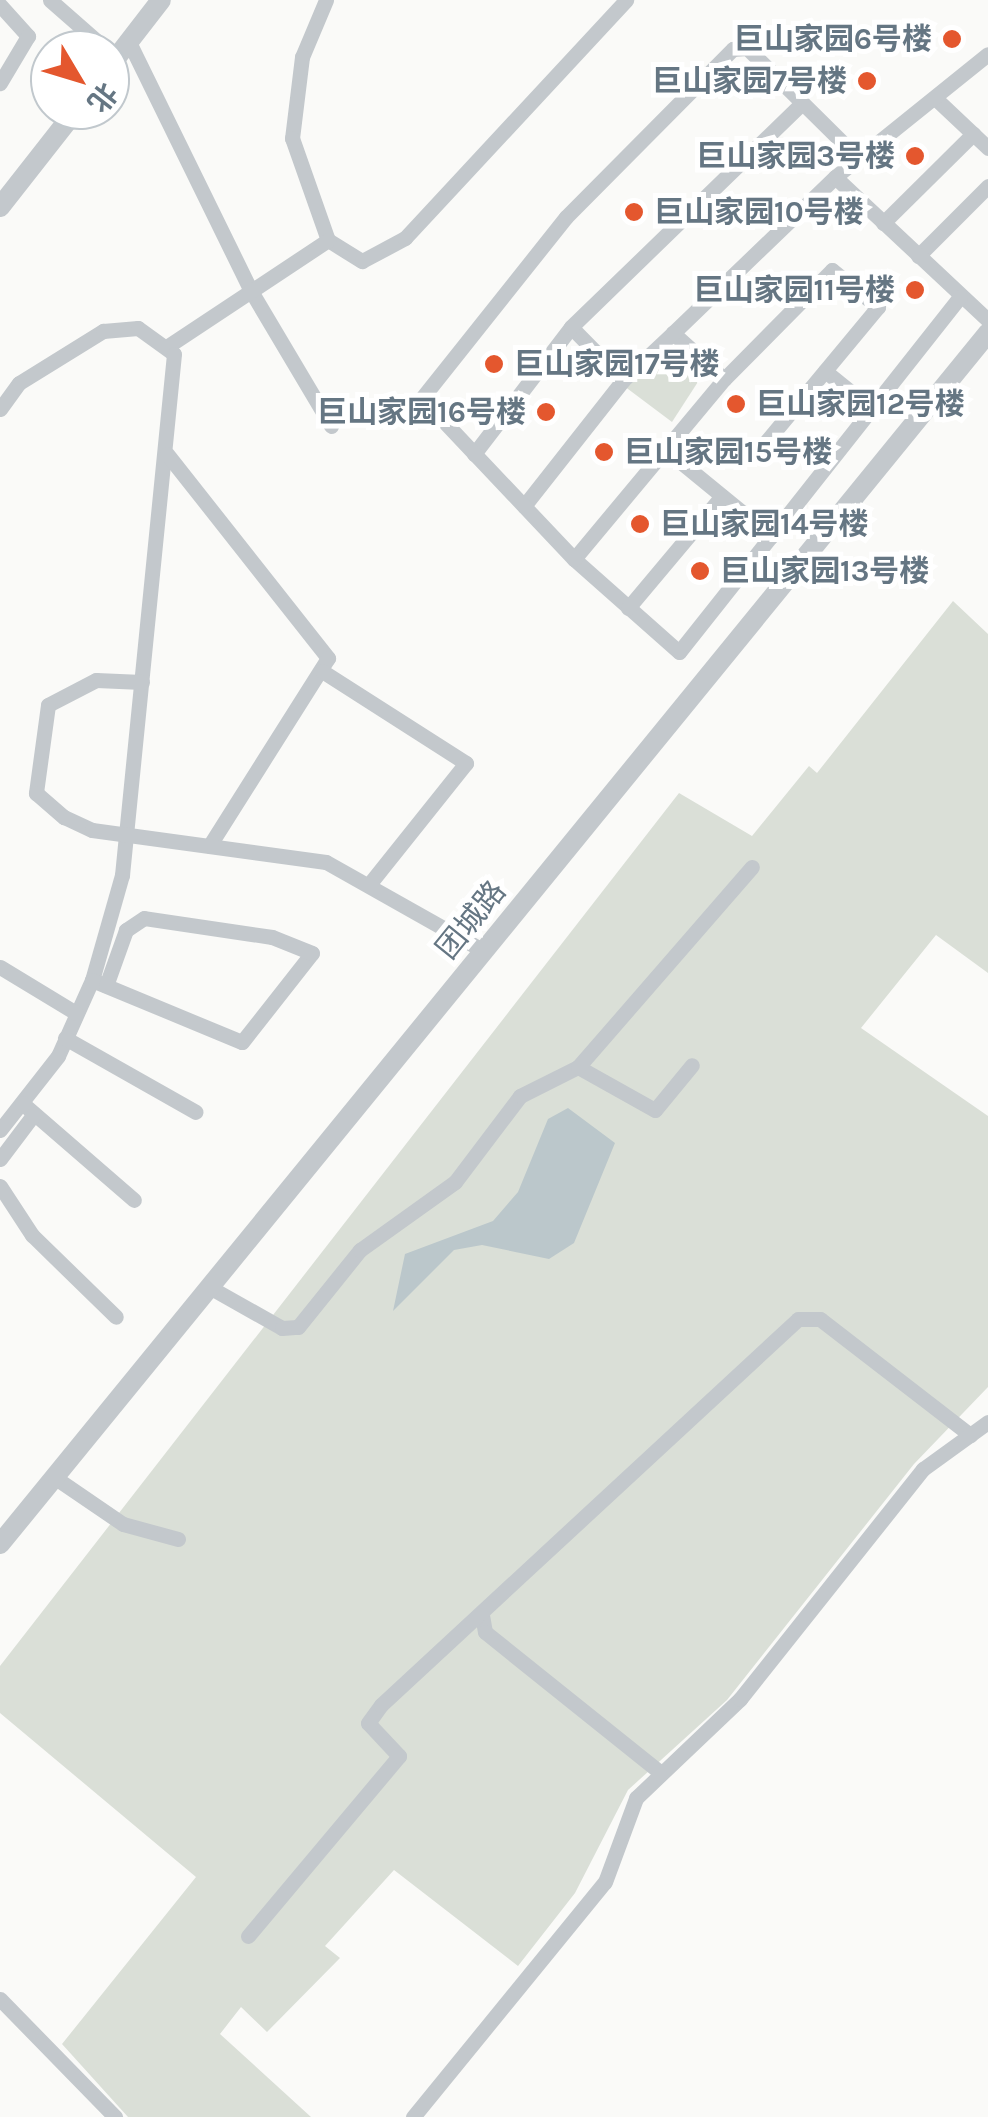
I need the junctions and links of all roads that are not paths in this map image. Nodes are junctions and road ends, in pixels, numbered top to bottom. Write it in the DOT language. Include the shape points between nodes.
graph roads {
  1 [pos="50,0"];
  2 [pos="161,0"];
  3 [pos="326,0"];
  4 [pos="626,0"];
  5 [pos="0,5"];
  6 [pos="86,30"];
  7 [pos="130,36"];
  8 [pos="988,54"];
  9 [pos="130,82"];
  10 [pos="0,83"];
  11 [pos="935,98"];
  12 [pos="802,103"];
  13 [pos="60,130"];
  14 [pos="982,139"];
  15 [pos="857,158"];
  16 [pos="835,176"];
  17 [pos="988,186"];
  18 [pos="0,207"];
  19 [pos="883,223"];
  20 [pos="328,240"];
  21 [pos="918,256"];
  22 [pos="251,291"];
  23 [pos="960,296"];
  24 [pos="988,320"];
  25 [pos="571,328"];
  26 [pos="674,333"];
  27 [pos="988,333"];
  28 [pos="168,346"];
  29 [pos="824,371"];
  30 [pos="724,379"];
  31 [pos="623,380"];
  32 [pos="0,409"];
  33 [pos="872,409"];
  34 [pos="331,426"];
  35 [pos="764,443"];
  36 [pos="666,450"];
  37 [pos="167,454"];
  38 [pos="474,454"];
  39 [pos="722,496"];
  40 [pos="524,506"];
  41 [pos="772,536"];
  42 [pos="574,560"];
  43 [pos="628,608"];
  44 [pos="322,671"];
  45 [pos="142,682"];
  46 [pos="127,836"];
  47 [pos="209,846"];
  48 [pos="752,866"];
  49 [pos="371,882"];
  50 [pos="484,950"];
  51 [pos="2,974"];
  52 [pos="99,983"];
  53 [pos="76,1012"];
  54 [pos="65,1038"];
  55 [pos="692,1065"];
  56 [pos="578,1067"];
  57 [pos="28,1109"];
  58 [pos="196,1112"];
  59 [pos="0,1130"];
  60 [pos="0,1159"];
  61 [pos="0,1186"];
  62 [pos="134,1200"];
  63 [pos="210,1288"];
  64 [pos="116,1317"];
  65 [pos="988,1422"];
  66 [pos="970,1435"];
  67 [pos="57,1479"];
  68 [pos="178,1539"];
  69 [pos="0,1544"];
  70 [pos="482,1615"];
  71 [pos="661,1773"];
  72 [pos="248,1936"];
  73 [pos="0,1999"];
  74 [pos="115,2117"];
  75 [pos="413,2117"];
  1 -- 6 [label="street"];
  2 -- 7 [label="street"];
  3 -- 20 [label="street" via="302,57 292,138"];
  4 -- 20 [label="street" via="405,238 362,261"];
  5 -- 10 [label="street" via="28,36"];
  8 -- 11 [label="street"];
  9 -- 22 [label="street"];
  11 -- 14 [label="street"];
  11 -- 15 [label="street"];
  12 -- 15 [label="street"];
  12 -- 25 [label="street"];
  12 -- 38 [label="street" via="747,48 733,49 566,218 422,398"];
  13 -- 18 [label="street"];
  14 -- 19 [label="street"];
  15 -- 16 [label="street"];
  16 -- 19 [label="street"];
  16 -- 26 [label="street"];
  17 -- 21 [label="street"];
  19 -- 21 [label="street"];
  20 -- 22 [label="street"];
  21 -- 23 [label="street"];
  22 -- 28 [label="street"];
  22 -- 34 [label="street"];
  23 -- 24 [label="street"];
  23 -- 33 [label="street"];
  25 -- 31 [label="street"];
  25 -- 38 [label="street"];
  26 -- 30 [label="street"];
  26 -- 31 [label="street"];
  27 -- 50 [label="street, 团城路"];
  28 -- 32 [label="street" via="138,328 103,331 18,383"];
  28 -- 37 [label="street" via="178,373"];
  29 -- 30 [label="street" via="878,307 832,270"];
  29 -- 33 [label="street"];
  29 -- 35 [label="street"];
  30 -- 36 [label="street"];
  31 -- 40 [label="street"];
  33 -- 41 [label="street"];
  36 -- 39 [label="street"];
  36 -- 42 [label="street"];
  37 -- 44 [label="street" via="310,628 328,658"];
  37 -- 45 [label="street"];
  38 -- 40 [label="street"];
  39 -- 41 [label="street"];
  39 -- 43 [label="street"];
  40 -- 42 [label="street"];
  41 -- 43 [label="street" via="679,652"];
  42 -- 43 [label="street"];
  44 -- 47 [label="street"];
  44 -- 49 [label="street" via="466,763"];
  45 -- 46 [label="street"];
  45 -- 46 [label="street" via="70,688 48,705 34,760 36,793 64,816"];
  46 -- 47 [label="street"];
  46 -- 52 [label="street"];
  47 -- 49 [label="street" via="326,862"];
  48 -- 56 [label="street"];
  49 -- 50 [label="street"];
  50 -- 63 [label="street, 团城路"];
  51 -- 53 [label="street"];
  52 -- 52 [label="street" via="242,1042 312,952 272,936 144,918 126,930"];
  52 -- 53 [label="street"];
  53 -- 54 [label="street"];
  54 -- 57 [label="street"];
  54 -- 58 [label="street"];
  55 -- 56 [label="street" via="655,1110"];
  56 -- 63 [label="street" via="520,1096 455,1182 360,1250 298,1327 282,1328"];
  57 -- 59 [label="street"];
  57 -- 60 [label="street"];
  57 -- 62 [label="street"];
  61 -- 64 [label="street" via="32,1236"];
  63 -- 67 [label="street, 团城路"];
  65 -- 66 [label="street"];
  66 -- 70 [label="street" via="820,1319 798,1319"];
  66 -- 71 [label="street" via="923,1468 740,1699"];
  67 -- 68 [label="street" via="123,1524"];
  67 -- 69 [label="street, 团城路"];
  70 -- 71 [label="street" via="485,1632"];
  70 -- 72 [label="street" via="368,1724 399,1756"];
  71 -- 75 [label="street" via="636,1798 605,1882"];
  73 -- 74 [label="street"];
}
